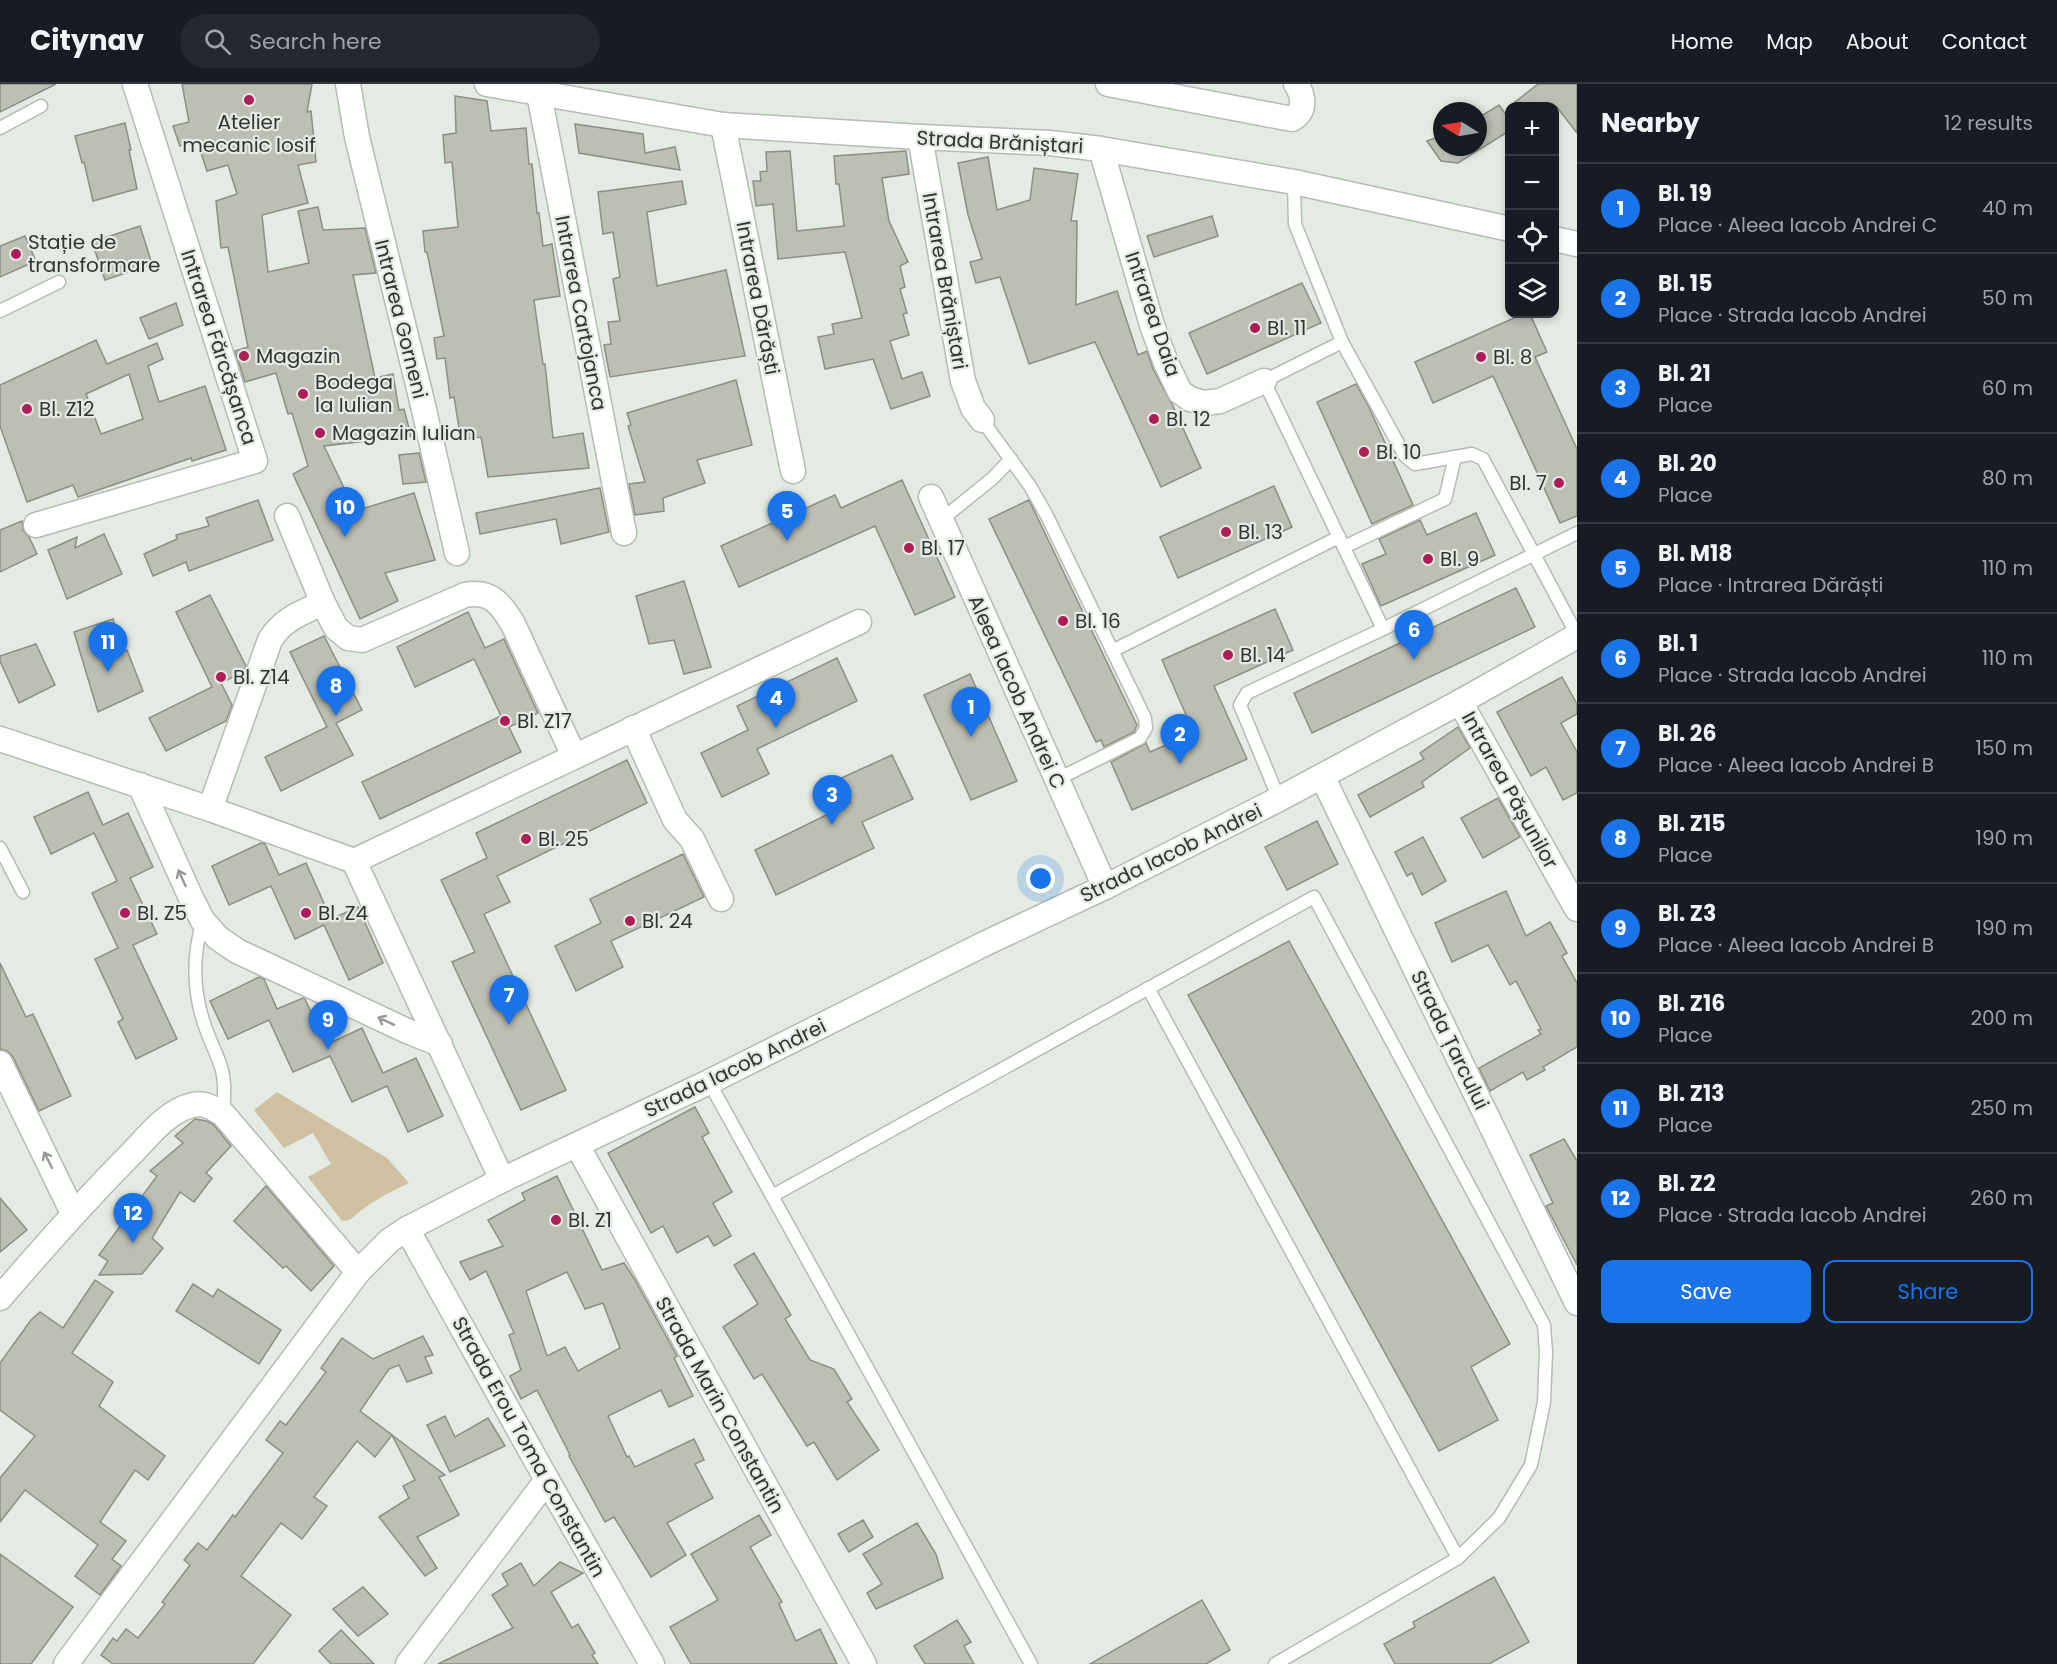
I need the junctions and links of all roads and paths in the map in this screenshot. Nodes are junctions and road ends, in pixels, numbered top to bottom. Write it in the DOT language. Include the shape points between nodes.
graph roads {
  1 [pos="135,84"];
  2 [pos="348,84"];
  3 [pos="487,84"];
  4 [pos="1107,84"];
  5 [pos="1296,84"];
  6 [pos="539,94"];
  7 [pos="41,106"];
  8 [pos="723,125"];
  9 [pos="0,128"];
  10 [pos="920,137"];
  11 [pos="1101,148"];
  12 [pos="1294,182"];
  13 [pos="1505,228"];
  14 [pos="1559,240"];
  15 [pos="1577,244"];
  16 [pos="59,282"];
  17 [pos="0,311"];
  18 [pos="1342,342"];
  19 [pos="1264,381"];
  20 [pos="982,420"];
  21 [pos="1455,458"];
  22 [pos="1011,459"];
  23 [pos="793,471"];
  24 [pos="931,497"];
  25 [pos="287,516"];
  26 [pos="941,520"];
  27 [pos="36,525"];
  28 [pos="624,533"];
  29 [pos="1577,533"];
  30 [pos="1342,542"];
  31 [pos="457,553"];
  32 [pos="1534,555"];
  33 [pos="323,603"];
  34 [pos="859,622"];
  35 [pos="1383,629"];
  36 [pos="1577,636"];
  37 [pos="1112,651"];
  38 [pos="1460,702"];
  39 [pos="633,728"];
  40 [pos="0,738"];
  41 [pos="574,756"];
  42 [pos="1322,776"];
  43 [pos="1056,780"];
  44 [pos="140,785"];
  45 [pos="1279,800"];
  46 [pos="210,809"];
  47 [pos="0,848"];
  48 [pos="354,861"];
  49 [pos="1105,887"];
  50 [pos="22,892"];
  51 [pos="721,899"];
  52 [pos="1577,909"];
  53 [pos="203,921"];
  54 [pos="1148,988"];
  55 [pos="440,1044"];
  56 [pos="0,1063"];
  57 [pos="709,1082"];
  58 [pos="223,1114"];
  59 [pos="577,1145"];
  60 [pos="502,1180"];
  61 [pos="772,1196"];
  62 [pos="73,1213"];
  63 [pos="407,1229"];
  64 [pos="358,1272"];
  65 [pos="0,1298"];
  66 [pos="1577,1304"];
  67 [pos="547,1480"];
  68 [pos="1458,1558"];
  69 [pos="66,1664"];
  70 [pos="408,1664"];
  71 [pos="652,1664"];
  72 [pos="864,1664"];
  73 [pos="1031,1664"];
  74 [pos="1275,1664"];
  1 -- 27 [label="street, Intrarea Fărcășanca" via="255,461"];
  2 -- 31 [label="street, Intrarea Gorneni" via="357,137"];
  3 -- 6 [label="street, Strada Brăniștari"];
  4 -- 5 [label="street" via="1292,119 1299,115 1302,106"];
  6 -- 8 [label="street, Strada Brăniștari"];
  6 -- 28 [label="street, Intrarea Cartojanca"];
  7 -- 9 [label="lane"];
  8 -- 10 [label="street, Strada Brăniștari"];
  8 -- 23 [label="street, Intrarea Dărăști"];
  10 -- 11 [label="street, Strada Brăniștari"];
  10 -- 20 [label="street, Intrarea Brăniștari" via="963,381"];
  11 -- 12 [label="street, Strada Brăniștari"];
  11 -- 19 [label="street, Intrarea Daia" via="1152,325 1180,392 1204,403 1220,401"];
  12 -- 13 [label="street, Strada Brăniștari"];
  12 -- 18 [label="lane" via="1295,224"];
  14 -- 15 [label="street"];
  16 -- 17 [label="lane"];
  18 -- 19 [label="lane"];
  18 -- 21 [label="lane" via="1405,456 1415,464"];
  19 -- 30 [label="lane"];
  20 -- 22 [label="lane"];
  21 -- 30 [label="lane" via="1445,499"];
  21 -- 32 [label="lane" via="1472,454 1483,459"];
  22 -- 26 [label="lane"];
  22 -- 37 [label="lane" via="1046,513"];
  24 -- 26 [label="street, Aleea Iacob Andrei C"];
  25 -- 33 [label="street"];
  26 -- 43 [label="street, Aleea Iacob Andrei C"];
  29 -- 32 [label="lane"];
  30 -- 35 [label="lane"];
  30 -- 37 [label="lane"];
  32 -- 35 [label="lane"];
  32 -- 36 [label="lane"];
  33 -- 41 [label="street" via="336,628 348,638 362,640 465,595 487,595 504,608 513,624"];
  33 -- 46 [label="street" via="289,618 270,640"];
  34 -- 39 [label="street"];
  35 -- 45 [label="lane" via="1247,693 1242,699 1240,705"];
  36 -- 38 [label="street, Strada Iacob Andrei"];
  37 -- 43 [label="lane" via="1145,718 1146,728 1140,738"];
  38 -- 42 [label="street, Strada Iacob Andrei"];
  38 -- 52 [label="street, Intrarea Pășunilor"];
  39 -- 41 [label="street"];
  39 -- 51 [label="street" via="675,820 692,839"];
  40 -- 44 [label="street"];
  41 -- 48 [label="street"];
  42 -- 45 [label="street, Strada Iacob Andrei"];
  42 -- 66 [label="street, Strada Țarcului"];
  43 -- 49 [label="street, Aleea Iacob Andrei C"];
  44 -- 46 [label="street"];
  53 -- 44 [label="street, one-way"];
  45 -- 49 [label="street, Strada Iacob Andrei"];
  46 -- 48 [label="street"];
  47 -- 50 [label="lane"];
  48 -- 55 [label="street"];
  49 -- 57 [label="street, Strada Iacob Andrei"];
  55 -- 53 [label="street, one-way" via="237,951"];
  53 -- 58 [label="lane" via="194,962 205,1028 221,1065"];
  54 -- 61 [label="lane"];
  54 -- 68 [label="lane"];
  54 -- 68 [label="lane" via="1314,897 1544,1325 1544,1402 1531,1465 1499,1518"];
  55 -- 60 [label="street"];
  62 -- 56 [label="street, one-way"];
  57 -- 59 [label="street, Strada Iacob Andrei"];
  57 -- 61 [label="lane"];
  58 -- 62 [label="street" via="203,1105 175,1113"];
  58 -- 64 [label="street"];
  59 -- 60 [label="street, Strada Iacob Andrei"];
  59 -- 72 [label="street, Strada Marin Constantin"];
  60 -- 63 [label="street, Strada Iacob Andrei"];
  61 -- 73 [label="lane"];
  62 -- 65 [label="street"];
  63 -- 64 [label="street, Strada Iacob Andrei"];
  63 -- 67 [label="street, Strada Erou Toma Constantin"];
  64 -- 69 [label="street"];
  67 -- 70 [label="street"];
  67 -- 71 [label="street, Strada Erou Toma Constantin"];
  68 -- 74 [label="lane"];
}
